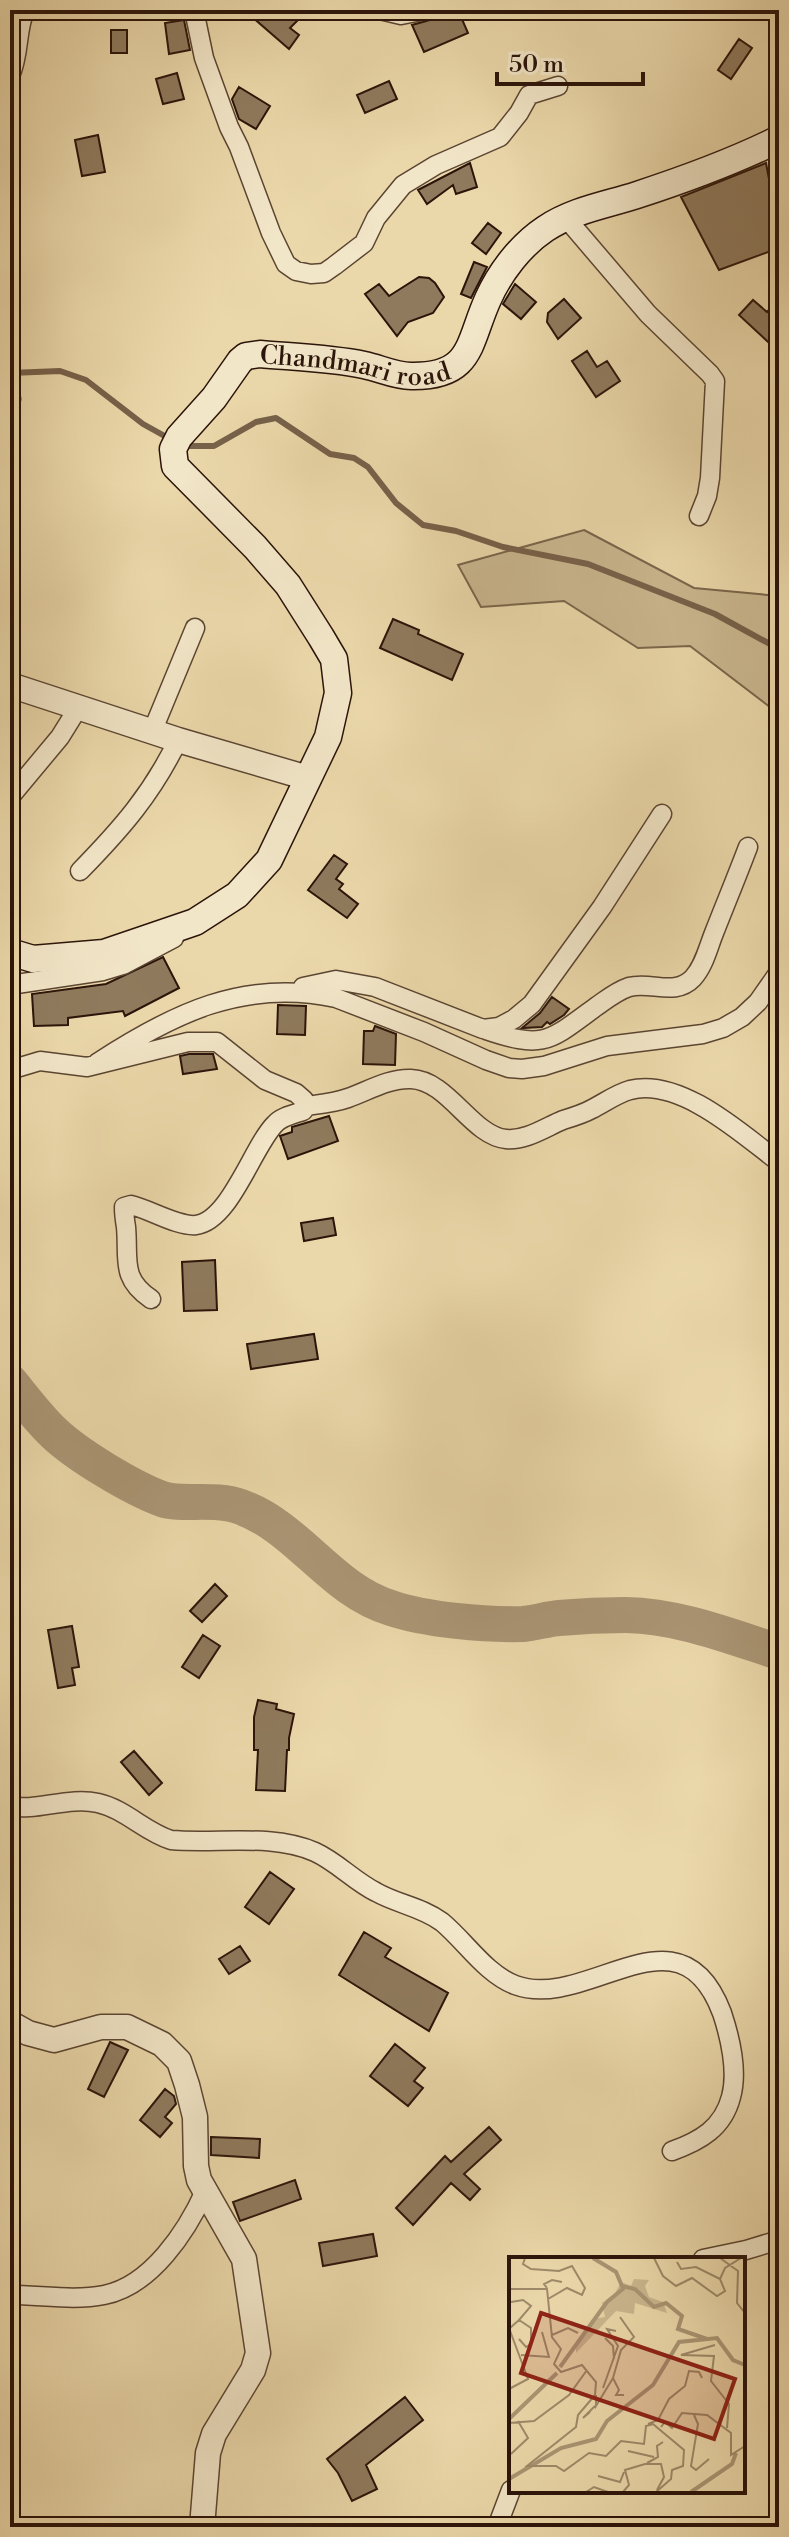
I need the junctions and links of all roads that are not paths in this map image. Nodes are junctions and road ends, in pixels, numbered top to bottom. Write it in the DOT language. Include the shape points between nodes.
graph roads {
  1 [pos="25,10"];
  2 [pos="194,10"];
  3 [pos="380,10"];
  4 [pos="426,10"];
  5 [pos="10,76"];
  6 [pos="558,86"];
  7 [pos="779,139"];
  8 [pos="566,218"];
  9 [pos="699,516"];
  10 [pos="195,628"];
  11 [pos="10,685"];
  12 [pos="78,708"];
  13 [pos="152,732"];
  14 [pos="178,740"];
  15 [pos="308,778"];
  16 [pos="10,797"];
  17 [pos="662,814"];
  18 [pos="748,847"];
  19 [pos="80,871"];
  20 [pos="195,922"];
  21 [pos="10,952"];
  22 [pos="779,972"];
  23 [pos="10,985"];
  24 [pos="269,993"];
  25 [pos="483,1029"];
  26 [pos="97,1063"];
  27 [pos="10,1070"];
  28 [pos="306,1106"];
  29 [pos="779,1162"];
  30 [pos="151,1299"];
  31 [pos="10,1806"];
  32 [pos="10,2023"];
  33 [pos="672,2151"];
  34 [pos="205,2191"];
  35 [pos="779,2240"];
  36 [pos="711,2257"];
  37 [pos="10,2295"];
  38 [pos="510,2493"];
  39 [pos="202,2527"];
  40 [pos="497,2527"];
  1 -- 5 [label="street"];
  2 -- 6 [label="street" via="204,58 271,233 286,264 296,271 324,273 364,243 403,185 500,137 529,95"];
  3 -- 4 [label="street" via="401,15"];
  7 -- 8 [label="main road, Chandmari road" via="737,160"];
  8 -- 9 [label="street" via="648,314 715,381 710,478"];
  8 -- 15 [label="main road, Chandmari road" via="521,248 487,300 476,338 460,363 438,374 408,377 363,364 246,356 173,449 175,466 288,585 334,659 338,693 328,737"];
  10 -- 13 [label="street"];
  11 -- 12 [label="street"];
  12 -- 13 [label="street"];
  12 -- 16 [label="street"];
  13 -- 14 [label="street"];
  14 -- 15 [label="street"];
  14 -- 19 [label="street" via="151,791"];
  15 -- 20 [label="main road, Chandmari road" via="269,860 237,895"];
  17 -- 25 [label="street" via="532,1004 506,1023"];
  18 -- 25 [label="street" via="699,970 683,986 628,988 553,1037 535,1041"];
  20 -- 21 [label="main road, Chandmari road" via="104,953 33,959"];
  20 -- 23 [label="street" via="151,951 103,971"];
  22 -- 24 [label="street" via="758,1002 723,1028 607,1046 522,1069 486,1060 336,998 310,992"];
  24 -- 25 [label="street" via="336,980 375,987"];
  24 -- 26 [label="street" via="226,998 188,1012"];
  26 -- 27 [label="street" via="87,1067 40,1061"];
  26 -- 28 [label="street" via="188,1042 217,1042 265,1080 296,1093"];
  28 -- 29 [label="street" via="413,1079 430,1084 484,1131 510,1140 613,1097 641,1089 668,1092 721,1118"];
  28 -- 30 [label="street" via="275,1124 224,1205 201,1224 124,1207 126,1264 132,1280"];
  31 -- 33 [label="street" via="98,1803 171,1840 291,1844 327,1859 376,1893 440,1921 514,1984 558,1988 657,1960 697,1972 726,2025 732,2093 726,2113 711,2132"];
  32 -- 34 [label="street" via="54,2040 101,2027 127,2027 162,2044 179,2061 187,2085 195,2117 196,2166"];
  34 -- 37 [label="street" via="173,2248 126,2286 86,2297"];
  34 -- 39 [label="street" via="244,2259 258,2353 214,2434"];
  35 -- 36 [label="street"];
  38 -- 40 [label="street"];
}
